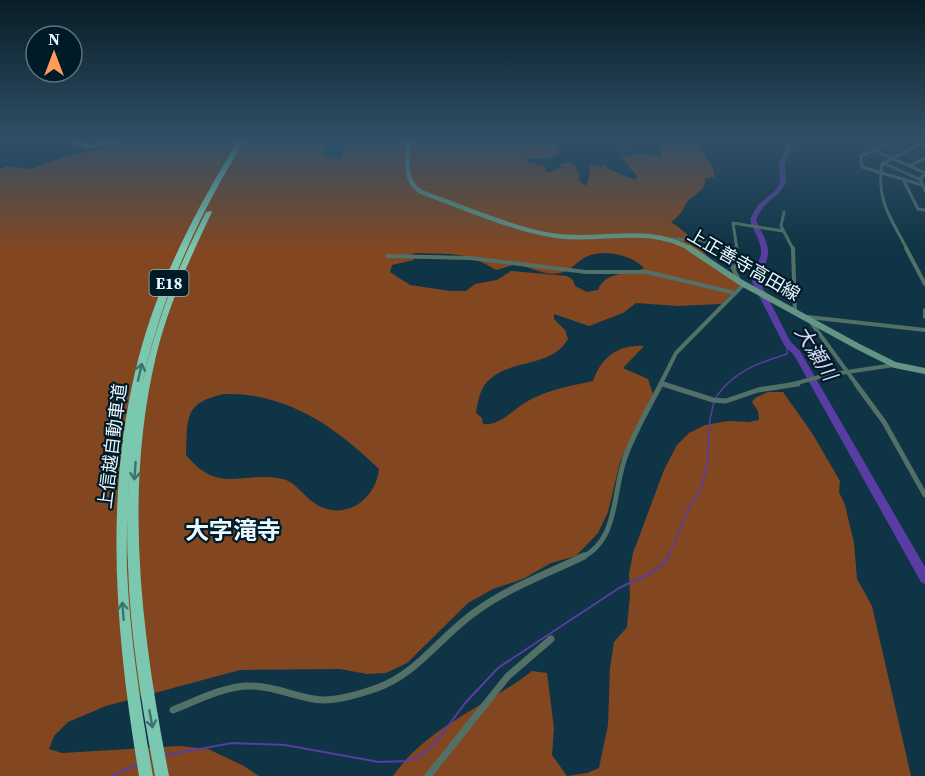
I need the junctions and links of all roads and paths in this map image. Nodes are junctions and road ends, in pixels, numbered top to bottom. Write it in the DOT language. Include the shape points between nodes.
graph roads {
  1 [pos="224,177"];
  2 [pos="406,177"];
  3 [pos="880,177"];
  4 [pos="896,177"];
  5 [pos="915,177"];
  6 [pos="923,177"];
  7 [pos="921,180"];
  8 [pos="904,181"];
  9 [pos="922,185"];
  10 [pos="925,191"];
  11 [pos="925,210"];
  12 [pos="784,212"];
  13 [pos="783,231"];
  14 [pos="673,239"];
  15 [pos="388,256"];
  16 [pos="735,268"];
  17 [pos="742,283"];
  18 [pos="925,284"];
  19 [pos="735,293"];
  20 [pos="925,310"];
  21 [pos="795,312"];
  22 [pos="925,317"];
  23 [pos="807,318"];
  24 [pos="925,330"];
  25 [pos="895,365"];
  26 [pos="925,371"];
  27 [pos="847,373"];
  28 [pos="661,382"];
  29 [pos="925,495"];
  30 [pos="128,517"];
  31 [pos="551,639"];
  32 [pos="174,710"];
  33 [pos="146,776"];
  34 [pos="162,776"];
  35 [pos="428,776"];
  1 -- 30 [label="highway, 上信越自動車道 / E18" via="182,253 157,314 137,382"];
  2 -- 14 [label="main road, 上正善寺高田線" via="420,192 555,236 640,234"];
  3 -- 18 [label="street" via="883,204"];
  4 -- 8 [label="street"];
  5 -- 7 [label="street"];
  6 -- 7 [label="street"];
  7 -- 9 [label="street"];
  8 -- 9 [label="street"];
  8 -- 11 [label="street" via="918,209"];
  9 -- 10 [label="street"];
  12 -- 13 [label="street"];
  13 -- 16 [label="street" via="733,223 738,259"];
  13 -- 21 [label="street" via="793,248"];
  14 -- 16 [label="street" via="718,245"];
  14 -- 17 [label="main road, 上正善寺高田線"];
  15 -- 19 [label="street" via="470,258 586,272 647,272"];
  16 -- 17 [label="street"];
  17 -- 19 [label="street"];
  17 -- 21 [label="main road, 上正善寺高田線"];
  19 -- 28 [label="street" via="676,353"];
  20 -- 22 [label="street"];
  21 -- 23 [label="main road, 上正善寺高田線"];
  23 -- 24 [label="street"];
  23 -- 25 [label="main road, 上正善寺高田線"];
  23 -- 27 [label="street"];
  25 -- 26 [label="main road, 上正善寺高田線"];
  25 -- 27 [label="street"];
  27 -- 28 [label="street" via="758,390 726,401"];
  27 -- 29 [label="street" via="884,422"];
  28 -- 32 [label="street" via="625,456 609,526 591,553 477,610 427,655 380,687 322,700 247,686"];
  33 -- 30 [label="highway, 上信越自動車道 / E18, one-way" via="128,670 122,591"];
  30 -- 34 [label="highway, 上信越自動車道 / E18, one-way" via="142,662"];
  31 -- 35 [label="street" via="508,676"];
}
